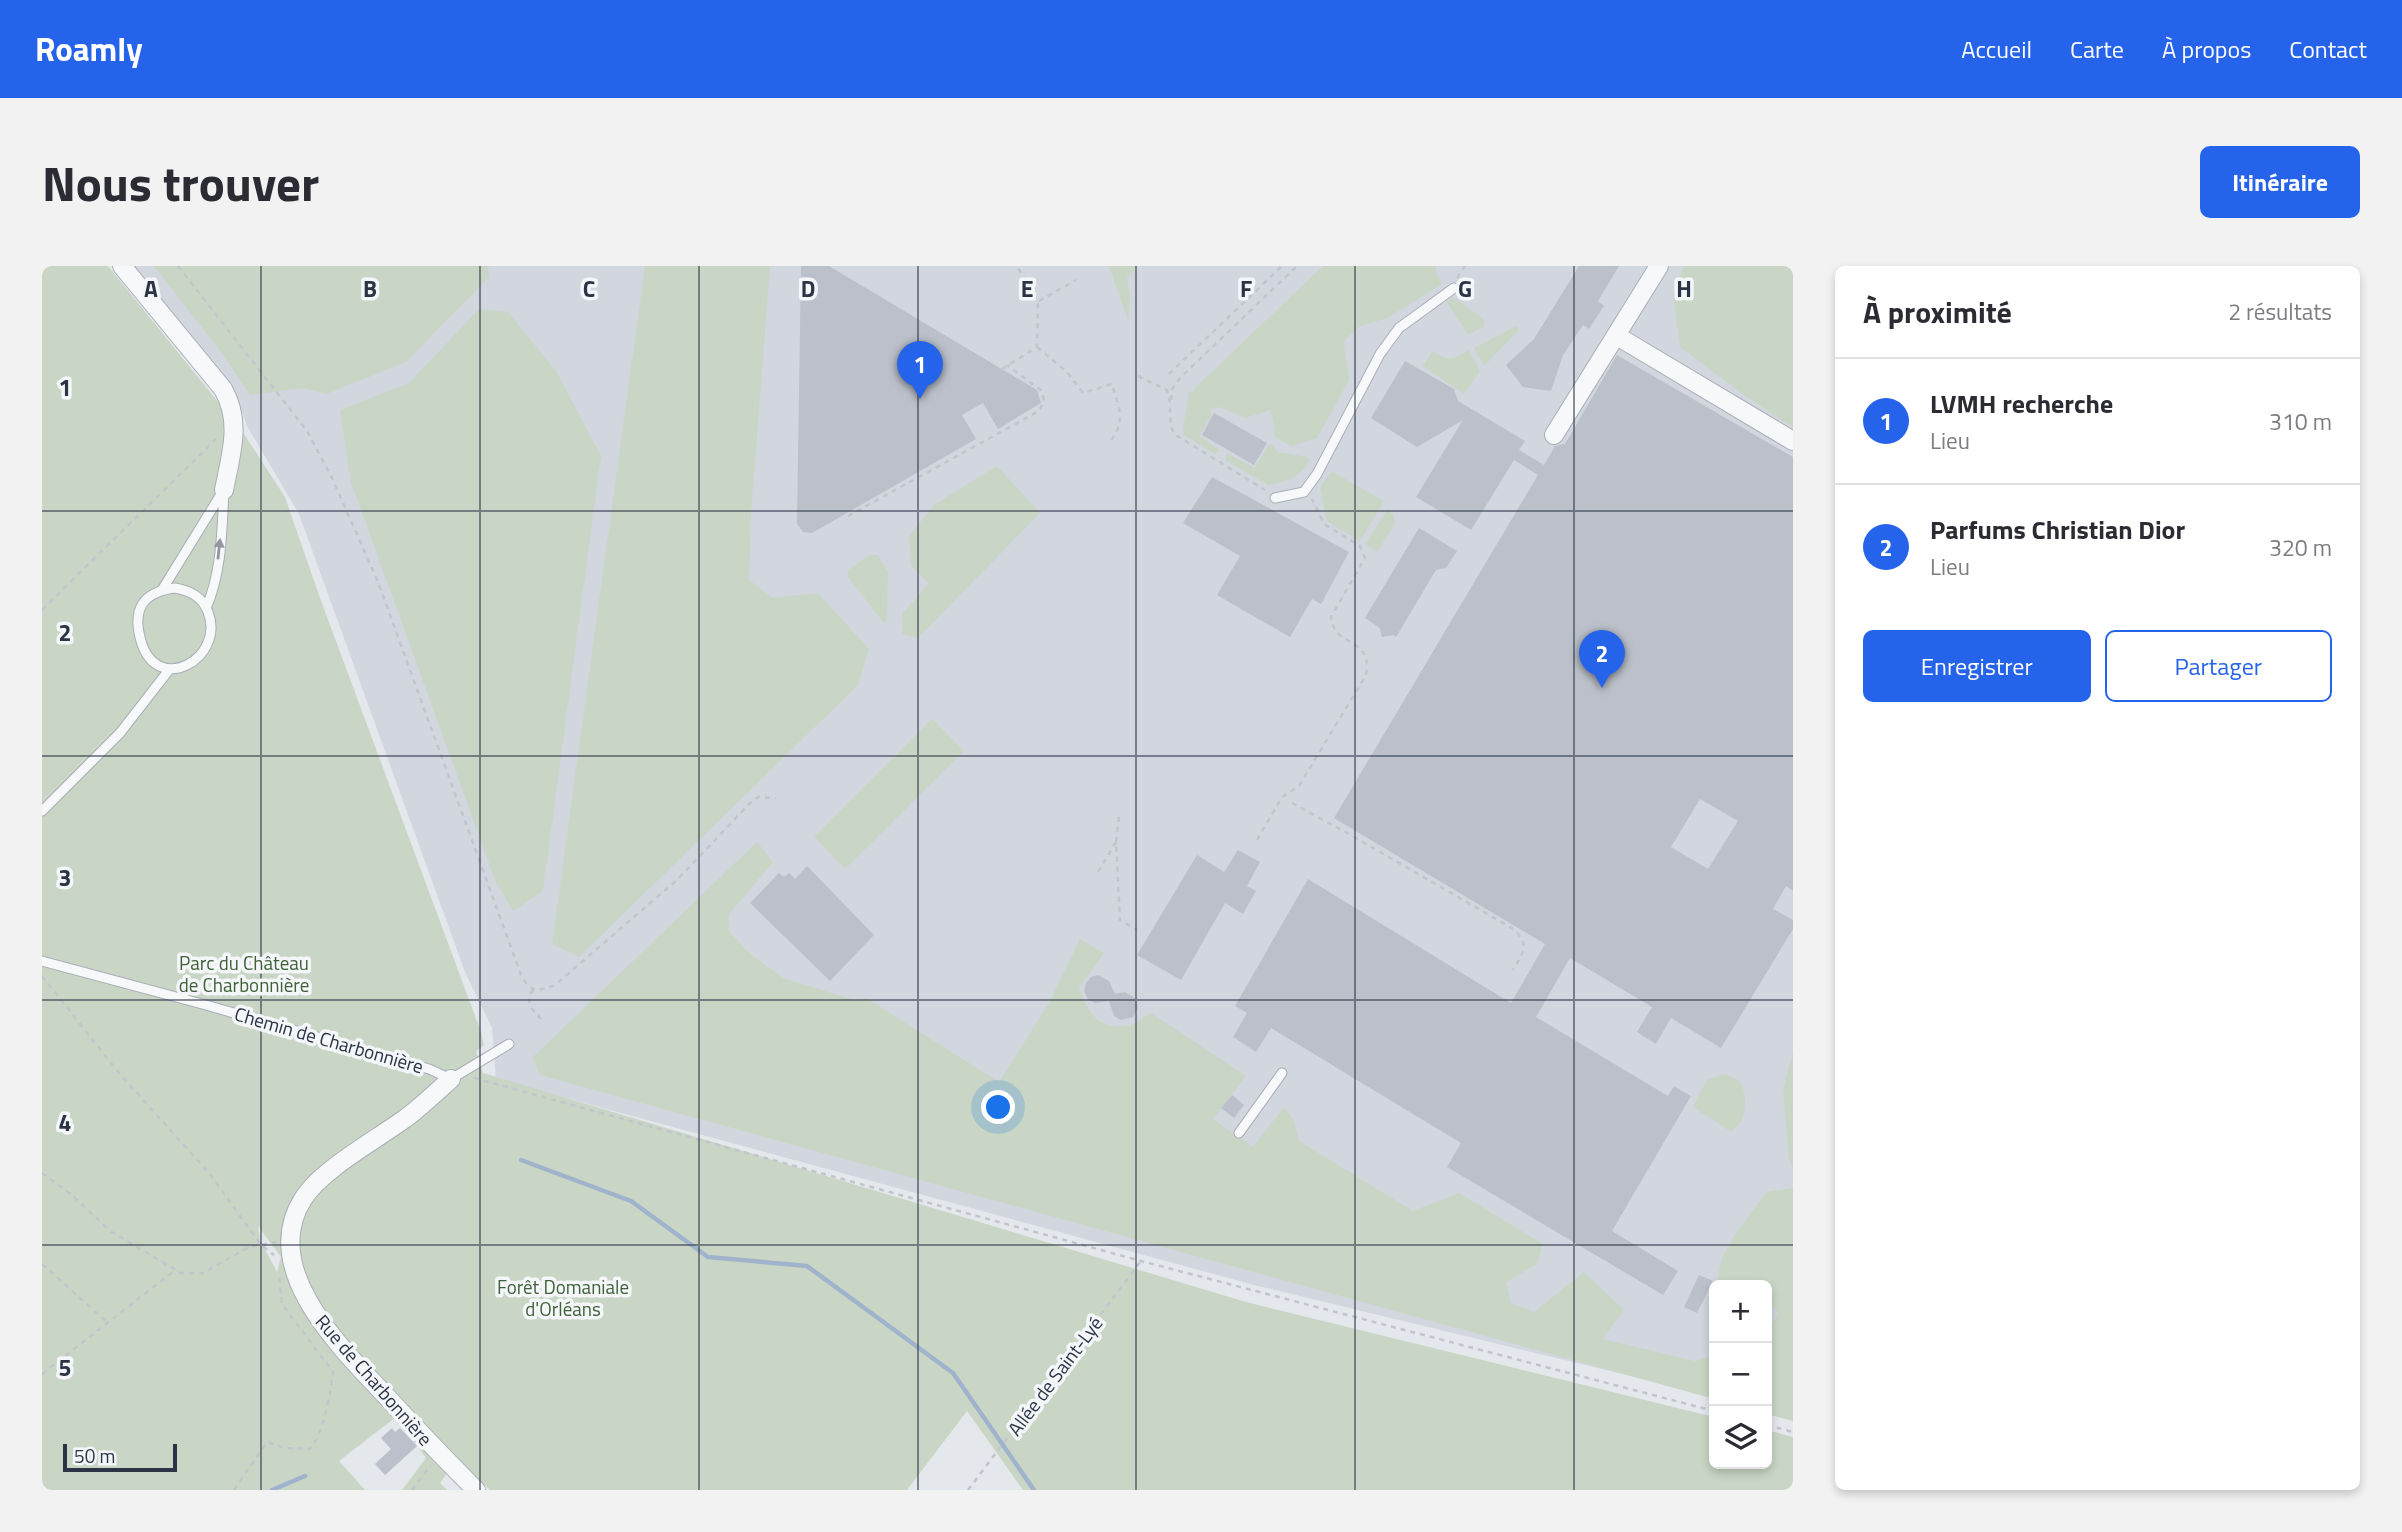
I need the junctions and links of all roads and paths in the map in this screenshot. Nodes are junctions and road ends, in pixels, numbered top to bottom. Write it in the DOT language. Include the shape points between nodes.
graph roads {
  1 [pos="122,266"];
  2 [pos="178,266"];
  3 [pos="1017,266"];
  4 [pos="1282,266"];
  5 [pos="1297,266"];
  6 [pos="1465,266"];
  7 [pos="1659,266"];
  8 [pos="1076,280"];
  9 [pos="1454,284"];
  10 [pos="1038,302"];
  11 [pos="1617,336"];
  12 [pos="1037,347"];
  13 [pos="1007,365"];
  14 [pos="1002,369"];
  15 [pos="1169,374"];
  16 [pos="1138,376"];
  17 [pos="1171,400"];
  18 [pos="235,423"];
  19 [pos="1554,435"];
  20 [pos="1793,441"];
  21 [pos="1109,443"];
  22 [pos="224,490"];
  23 [pos="1304,492"];
  24 [pos="1271,494"];
  25 [pos="848,516"];
  26 [pos="162,590"];
  27 [pos="206,608"];
  28 [pos="42,610"];
  29 [pos="169,670"];
  30 [pos="776,798"];
  31 [pos="1292,803"];
  32 [pos="42,811"];
  33 [pos="1119,817"];
  34 [pos="1256,840"];
  35 [pos="1116,842"];
  36 [pos="1098,872"];
  37 [pos="1137,930"];
  38 [pos="42,961"];
  39 [pos="1513,970"];
  40 [pos="42,976"];
  41 [pos="533,990"];
  42 [pos="541,1019"];
  43 [pos="509,1044"];
  44 [pos="1282,1073"];
  45 [pos="455,1076"];
  46 [pos="1239,1133"];
  47 [pos="42,1173"];
  48 [pos="290,1240"];
  49 [pos="260,1244"];
  50 [pos="277,1258"];
  51 [pos="1141,1261"];
  52 [pos="42,1264"];
  53 [pos="278,1269"];
  54 [pos="175,1270"];
  55 [pos="108,1323"];
  56 [pos="42,1374"];
  57 [pos="1709,1410"];
  58 [pos="1772,1426"];
  59 [pos="1793,1432"];
  60 [pos="439,1455"];
  61 [pos="234,1490"];
  62 [pos="412,1490"];
  63 [pos="476,1490"];
  64 [pos="968,1490"];
  1 -- 18 [label="street" via="223,389"];
  2 -- 41 [label="path" via="307,430 332,478 378,582 521,975"];
  3 -- 10 [label="path"];
  4 -- 15 [label="path"];
  5 -- 17 [label="path" via="1180,378"];
  6 -- 9 [label="path"];
  7 -- 11 [label="street"];
  8 -- 10 [label="path"];
  9 -- 23 [label="lane" via="1399,328 1380,354"];
  10 -- 12 [label="path"];
  11 -- 19 [label="street"];
  11 -- 20 [label="street"];
  12 -- 13 [label="path"];
  12 -- 21 [label="path" via="1067,372 1083,393 1112,384 1121,424"];
  13 -- 14 [label="path"];
  13 -- 25 [label="path" via="1042,391 1039,411"];
  16 -- 17 [label="path" via="1167,390"];
  17 -- 24 [label="path" via="1174,434"];
  18 -- 22 [label="street"];
  18 -- 28 [label="path"];
  22 -- 26 [label="lane"];
  27 -- 22 [label="lane, one-way" via="218,558"];
  23 -- 24 [label="lane"];
  23 -- 34 [label="path" via="1315,502 1324,524 1364,552 1365,558 1331,617 1337,634 1364,650 1369,662 1367,675 1299,786 1282,797"];
  26 -- 27 [label="lane" via="186,590 198,596"];
  26 -- 29 [label="lane" via="142,603 137,624 149,658"];
  27 -- 29 [label="lane" via="211,629 204,652 183,667"];
  29 -- 32 [label="lane" via="120,733"];
  30 -- 41 [label="path" via="752,801 677,880 555,985"];
  31 -- 39 [label="path" via="1515,930 1524,940 1524,950"];
  33 -- 35 [label="path"];
  35 -- 36 [label="path"];
  35 -- 37 [label="path" via="1120,920"];
  38 -- 45 [label="lane, Chemin de Charbonnière"];
  40 -- 49 [label="path" via="119,1073 210,1174"];
  41 -- 42 [label="path" via="528,997"];
  43 -- 45 [label="lane"];
  44 -- 46 [label="lane"];
  45 -- 48 [label="street, Rue de Charbonnière" via="405,1119 315,1182 295,1215"];
  45 -- 51 [label="path"];
  47 -- 54 [label="path" via="110,1231"];
  48 -- 49 [label="path"];
  48 -- 60 [label="street, Rue de Charbonnière" via="293,1264 310,1306 343,1350"];
  49 -- 50 [label="path"];
  49 -- 54 [label="path" via="203,1273 188,1275"];
  51 -- 57 [label="path"];
  51 -- 64 [label="path, Allée de Saint-Lyé"];
  52 -- 55 [label="path"];
  53 -- 61 [label="path" via="282,1304 333,1372 332,1385 317,1441 310,1449 267,1442"];
  54 -- 55 [label="path"];
  55 -- 56 [label="path"];
  58 -- 59 [label="path"];
  60 -- 62 [label="path"];
  60 -- 63 [label="street, Rue de Charbonnière"];
}
